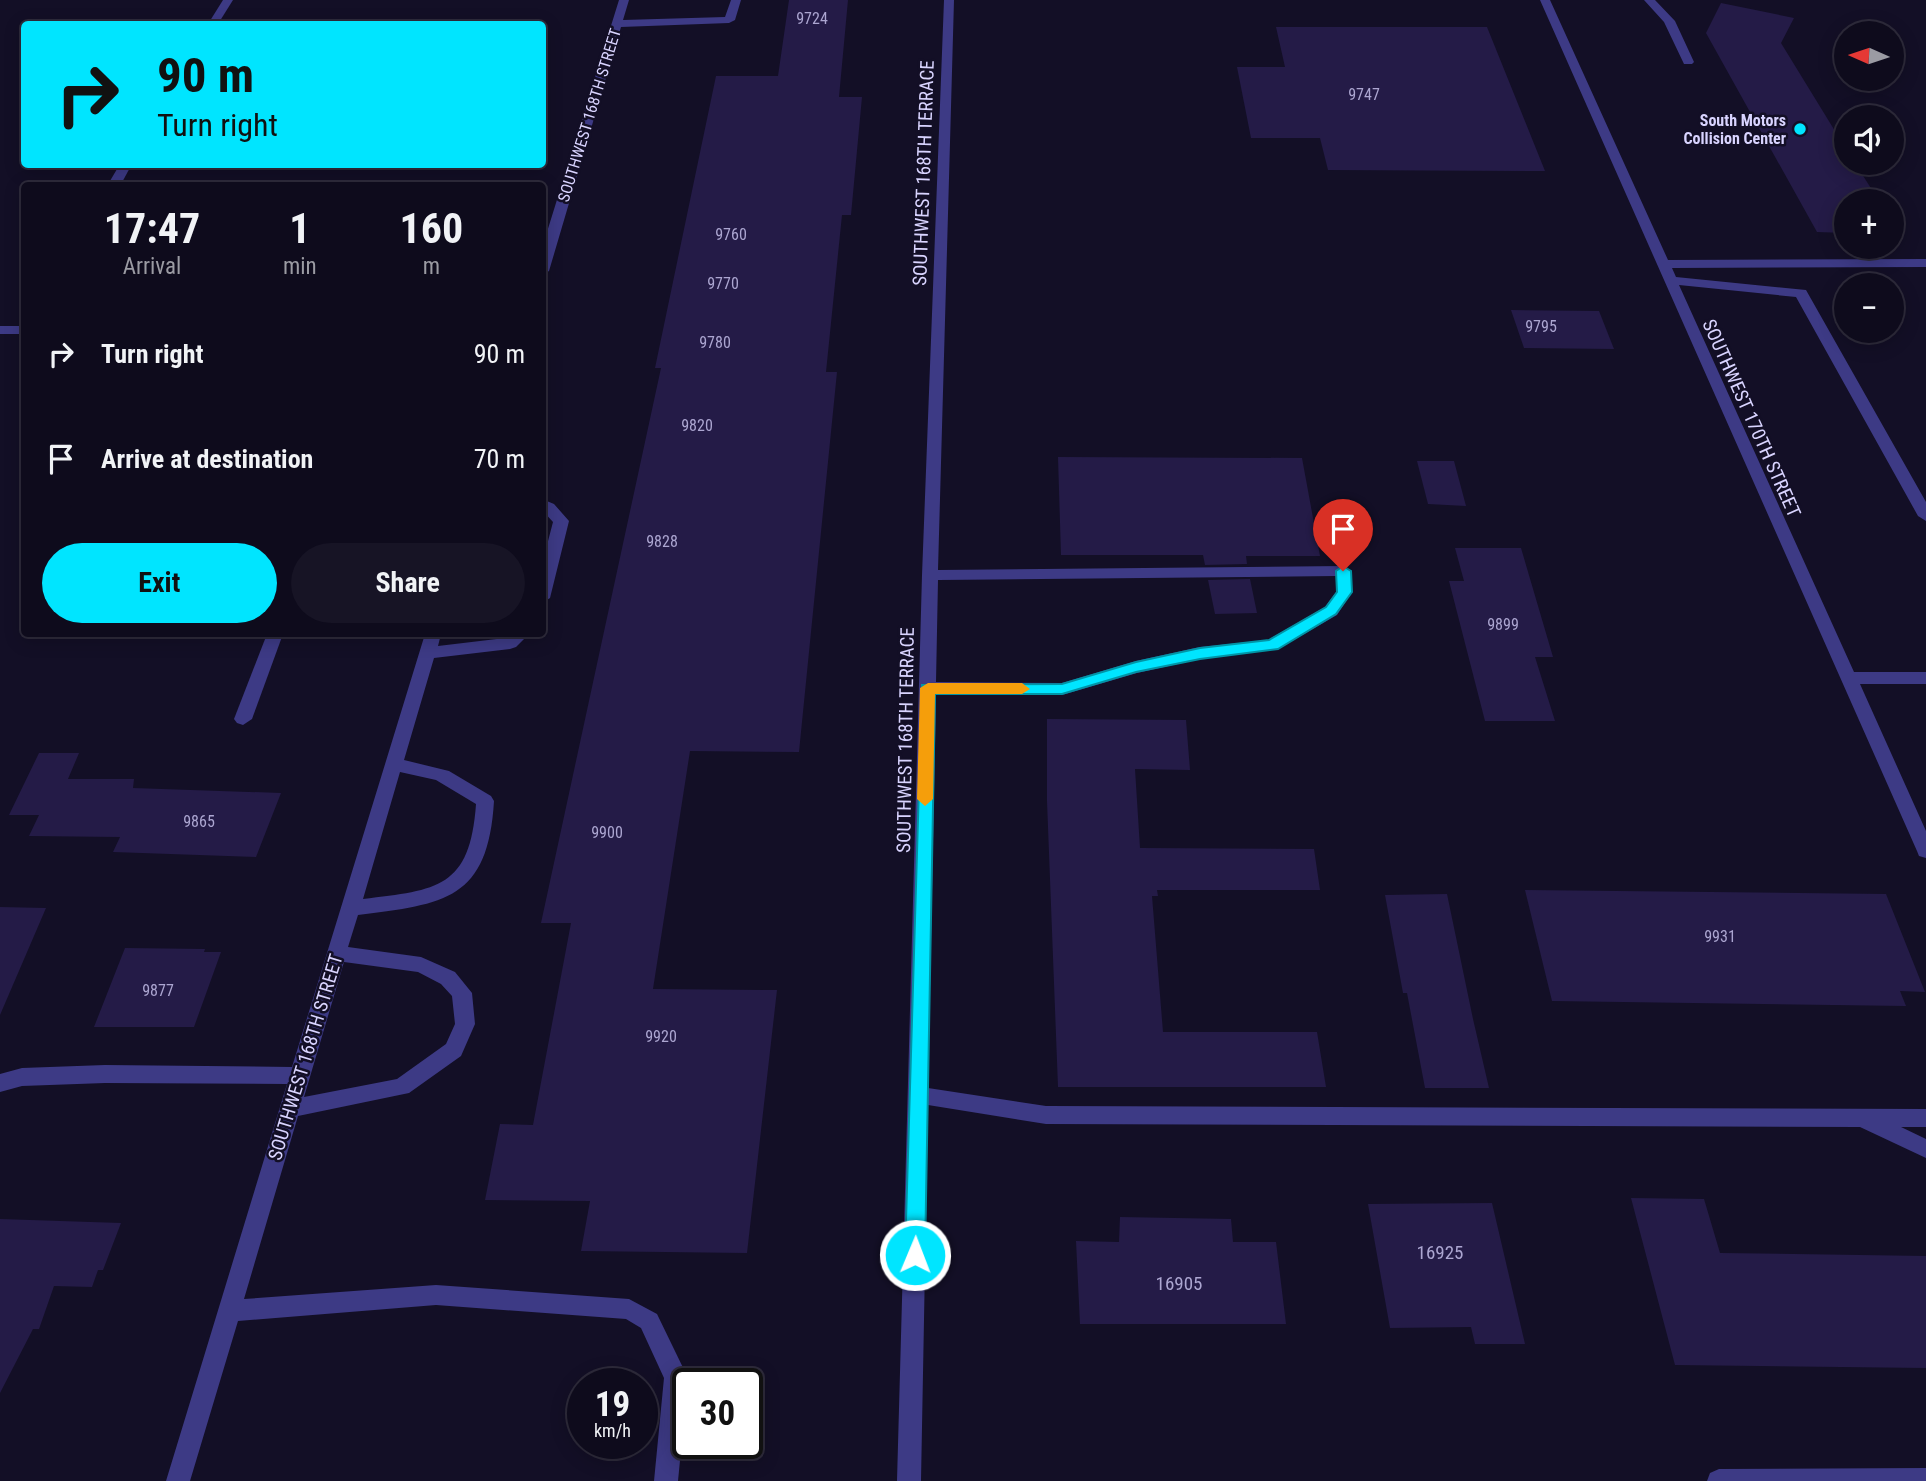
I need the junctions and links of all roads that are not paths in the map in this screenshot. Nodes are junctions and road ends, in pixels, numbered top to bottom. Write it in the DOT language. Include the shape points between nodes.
graph roads {
  1 [pos="228,0"];
  2 [pos="624,0"];
  3 [pos="736,0"];
  4 [pos="949,0"];
  5 [pos="1545,0"];
  6 [pos="1649,0"];
  7 [pos="215,21"];
  8 [pos="617,24"];
  9 [pos="1688,62"];
  10 [pos="546,258"];
  11 [pos="1926,263"];
  12 [pos="1662,264"];
  13 [pos="1668,281"];
  14 [pos="0,330"];
  15 [pos="21,330"];
  16 [pos="546,505"];
  17 [pos="1926,516"];
  18 [pos="930,575"];
  19 [pos="546,582"];
  20 [pos="274,637"];
  21 [pos="518,637"];
  22 [pos="430,643"];
  23 [pos="1848,678"];
  24 [pos="1926,678"];
  25 [pos="928,688"];
  26 [pos="243,719"];
  27 [pos="394,765"];
  28 [pos="1926,851"];
  29 [pos="351,908"];
  30 [pos="336,953"];
  31 [pos="300,1076"];
  32 [pos="0,1083"];
  33 [pos="918,1095"];
  34 [pos="290,1109"];
  35 [pos="1926,1118"];
  36 [pos="1865,1120"];
  37 [pos="1926,1149"];
  38 [pos="229,1311"];
  39 [pos="1926,1480"];
  40 [pos="178,1481"];
  41 [pos="666,1481"];
  42 [pos="909,1481"];
  43 [pos="1719,1481"];
  1 -- 7 [label="street"];
  2 -- 8 [label="street, SOUTHWEST 168TH STREET"];
  3 -- 8 [label="street" via="729,20"];
  4 -- 18 [label="street, SOUTHWEST 168TH TERRACE"];
  5 -- 12 [label="street, SOUTHWEST 170TH STREET"];
  6 -- 9 [label="street" via="1670,21"];
  8 -- 10 [label="street, SOUTHWEST 168TH STREET"];
  11 -- 12 [label="street"];
  12 -- 13 [label="street, SOUTHWEST 170TH STREET"];
  13 -- 17 [label="street" via="1801,293"];
  13 -- 23 [label="street, SOUTHWEST 170TH STREET"];
  14 -- 15 [label="street"];
  16 -- 19 [label="street" via="561,521"];
  18 -- 25 [label="street, SOUTHWEST 168TH TERRACE"];
  18 -- 25 [label="street" via="1343,571 1344,592 1331,611 1272,645 1200,653 1062,689"];
  20 -- 26 [label="street"];
  21 -- 22 [label="street" via="510,643"];
  22 -- 27 [label="street, SOUTHWEST 168TH STREET"];
  23 -- 24 [label="street"];
  23 -- 28 [label="street, SOUTHWEST 170TH STREET"];
  25 -- 33 [label="street, SOUTHWEST 168TH TERRACE"];
  27 -- 29 [label="street, SOUTHWEST 168TH STREET"];
  27 -- 29 [label="street" via="435,771 463,783 485,801 486,829 461,880 433,897"];
  29 -- 30 [label="street, SOUTHWEST 168TH STREET"];
  30 -- 31 [label="street, SOUTHWEST 168TH STREET"];
  30 -- 34 [label="street" via="421,965 448,978 463,993 465,1024 454,1051 402,1087"];
  31 -- 32 [label="street" via="105,1074 22,1077"];
  31 -- 34 [label="street, SOUTHWEST 168TH STREET"];
  33 -- 36 [label="street" via="1046,1115"];
  33 -- 42 [label="street, SOUTHWEST 168TH TERRACE"];
  34 -- 38 [label="street, SOUTHWEST 168TH STREET"];
  35 -- 36 [label="street"];
  36 -- 37 [label="street"];
  38 -- 40 [label="street, SOUTHWEST 168TH STREET"];
  38 -- 41 [label="street" via="436,1295 629,1309 649,1321 676,1378"];
  39 -- 43 [label="street"];
}
